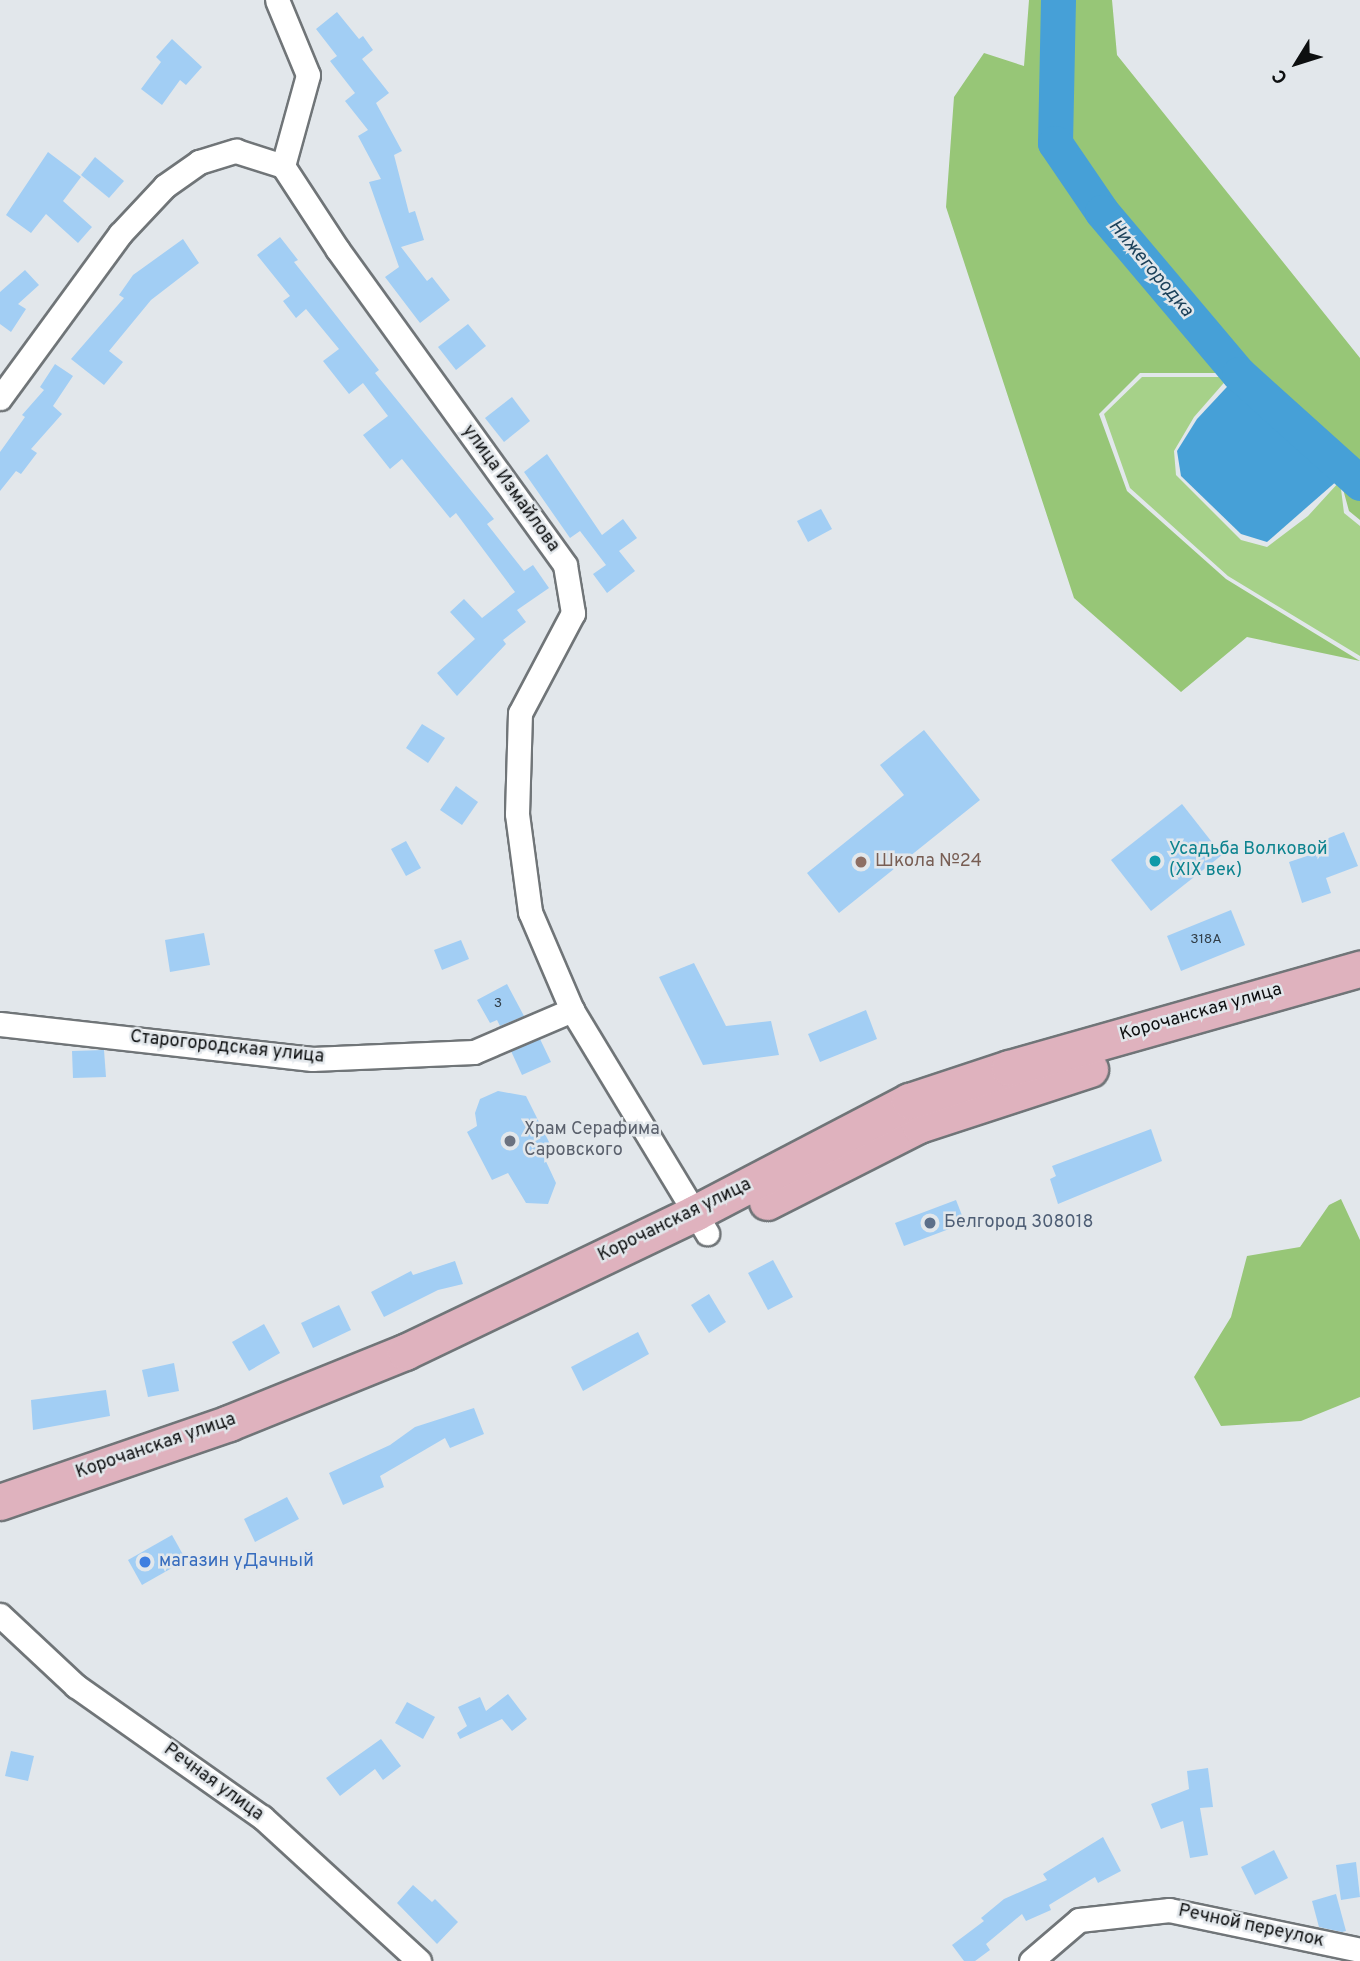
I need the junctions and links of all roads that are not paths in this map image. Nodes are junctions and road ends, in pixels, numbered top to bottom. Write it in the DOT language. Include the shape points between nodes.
graph roads {
  1 [pos="277,0"];
  2 [pos="283,166"];
  3 [pos="0,398"];
  4 [pos="1360,969"];
  5 [pos="1360,990"];
  6 [pos="572,1010"];
  7 [pos="0,1024"];
  8 [pos="701,1223"];
  9 [pos="0,1502"];
  10 [pos="0,1525"];
  11 [pos="0,1615"];
  12 [pos="1360,1950"];
  13 [pos="419,1961"];
  14 [pos="1031,1961"];
  1 -- 2 [label="street" via="308,75"];
  2 -- 3 [label="street" via="236,151 199,162 165,186 120,234"];
  2 -- 6 [label="street, улица Измайлова" via="338,250 565,565 573,613 520,713 517,814 530,912"];
  4 -- 8 [label="main road, Корочанская улица" via="1009,1068 909,1101"];
  5 -- 8 [label="main road, Корочанская улица" via="919,1125"];
  6 -- 7 [label="street, Старогородская улица" via="474,1052 313,1059"];
  6 -- 8 [label="street, улица Измайлова"];
  8 -- 9 [label="main road, Корочанская улица" via="229,1423"];
  8 -- 10 [label="main road, Корочанская улица" via="423,1369 233,1445"];
  11 -- 13 [label="street, Речная улица" via="76,1686 262,1817"];
  12 -- 14 [label="street, Речной переулок" via="1169,1910 1079,1920"];
}
